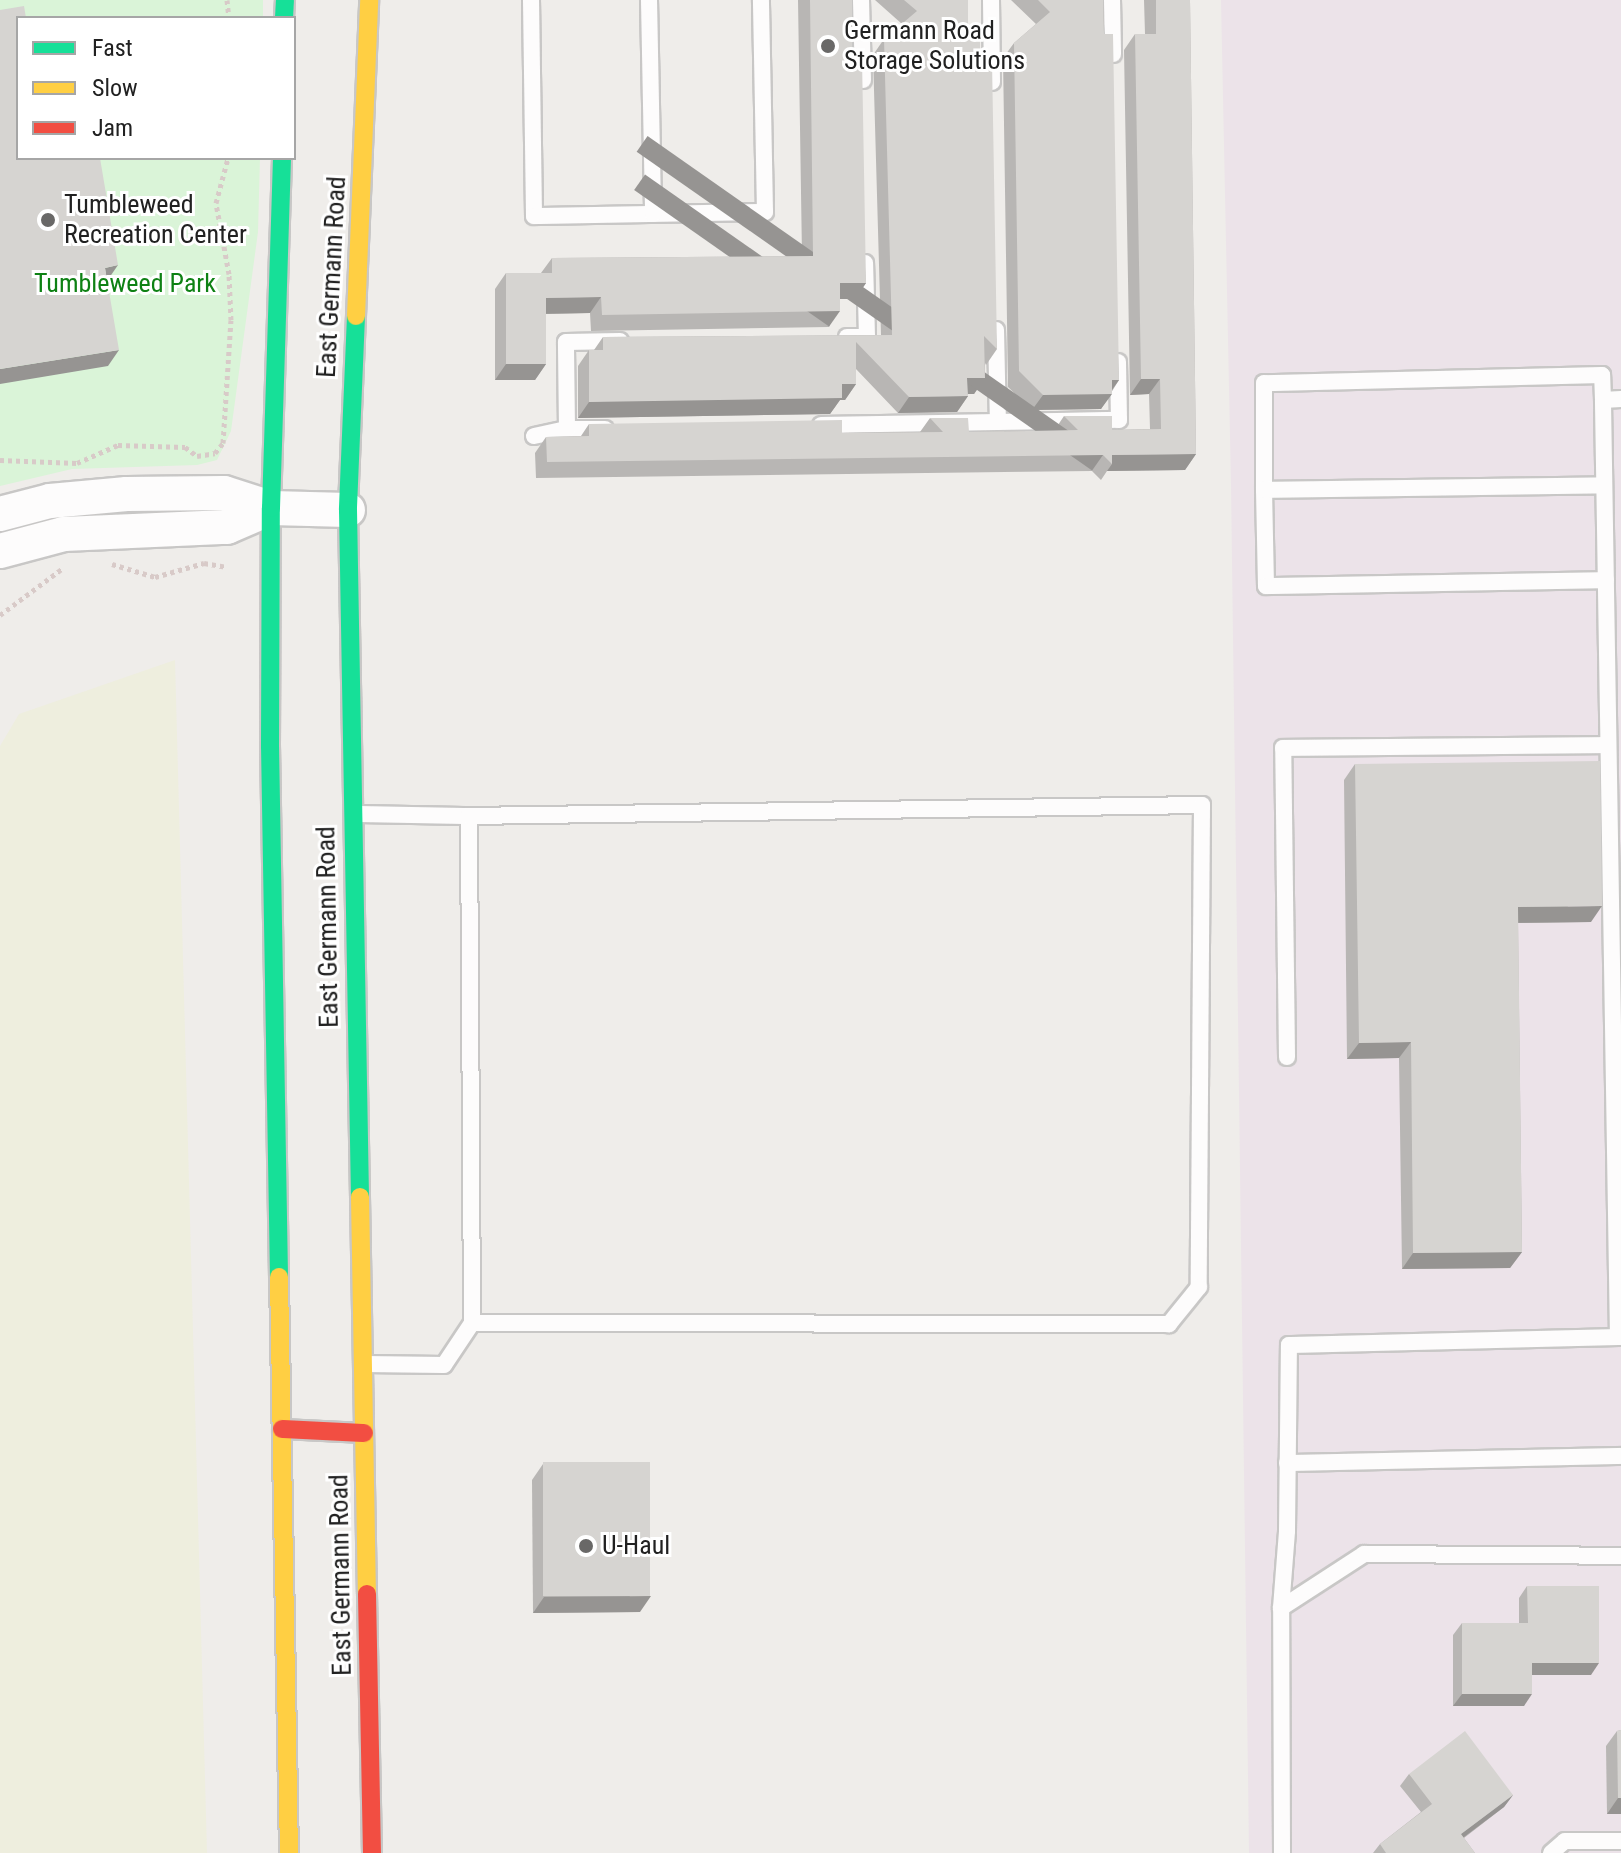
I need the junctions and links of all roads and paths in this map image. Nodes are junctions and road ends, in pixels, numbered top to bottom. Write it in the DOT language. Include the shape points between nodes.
graph roads {
  1 [pos="369,0"];
  2 [pos="531,0"];
  3 [pos="649,0"];
  4 [pos="761,0"];
  5 [pos="861,0"];
  6 [pos="991,0"];
  7 [pos="1112,0"];
  8 [pos="1113,78"];
  9 [pos="863,92"];
  10 [pos="993,94"];
  11 [pos="227,160"];
  12 [pos="282,160"];
  13 [pos="653,214"];
  14 [pos="865,245"];
  15 [pos="996,313"];
  16 [pos="835,337"];
  17 [pos="645,340"];
  18 [pos="1117,343"];
  19 [pos="1621,399"];
  20 [pos="1603,400"];
  21 [pos="998,422"];
  22 [pos="806,425"];
  23 [pos="615,428"];
  24 [pos="567,429"];
  25 [pos="534,436"];
  26 [pos="0,460"];
  27 [pos="1604,485"];
  28 [pos="1264,490"];
  29 [pos="271,508"];
  30 [pos="348,510"];
  31 [pos="0,514"];
  32 [pos="0,551"];
  33 [pos="106,563"];
  34 [pos="65,566"];
  35 [pos="226,567"];
  36 [pos="1606,580"];
  37 [pos="0,615"];
  38 [pos="1608,745"];
  39 [pos="352,814"];
  40 [pos="469,816"];
  41 [pos="1287,1057"];
  42 [pos="472,1323"];
  43 [pos="1619,1337"];
  44 [pos="363,1364"];
  45 [pos="282,1429"];
  46 [pos="364,1433"];
  47 [pos="1621,1456"];
  48 [pos="1287,1463"];
  49 [pos="1621,1556"];
  50 [pos="1281,1608"];
  51 [pos="1621,1841"];
  52 [pos="289,1853"];
  53 [pos="372,1853"];
  54 [pos="1282,1853"];
  55 [pos="1551,1853"];
  1 -- 30 [label="main road, East Germann Road"];
  2 -- 13 [label="lane" via="534,216"];
  3 -- 13 [label="lane"];
  4 -- 13 [label="lane" via="765,212"];
  5 -- 9 [label="lane"];
  6 -- 10 [label="lane"];
  7 -- 8 [label="lane"];
  11 -- 26 [label="path" via="216,203 231,320 223,443 215,453 197,456 185,447 118,445 77,463"];
  12 -- 29 [label="main road, East Germann Road"];
  14 -- 16 [label="lane" via="867,337"];
  15 -- 21 [label="lane"];
  17 -- 24 [label="lane" via="566,342"];
  18 -- 21 [label="lane" via="1119,420"];
  19 -- 20 [label="lane"];
  20 -- 27 [label="lane"];
  20 -- 28 [label="lane" via="1602,375 1264,383"];
  21 -- 22 [label="lane"];
  23 -- 24 [label="lane"];
  24 -- 25 [label="lane"];
  27 -- 28 [label="lane"];
  27 -- 36 [label="lane"];
  28 -- 36 [label="lane" via="1266,586"];
  29 -- 30 [label="street"];
  29 -- 31 [label="street" via="224,493 127,494 50,501"];
  29 -- 32 [label="street" via="227,527 64,534"];
  29 -- 45 [label="main road, East Germann Road"];
  30 -- 39 [label="main road, East Germann Road"];
  33 -- 35 [label="path" via="155,577 204,563"];
  34 -- 37 [label="path"];
  36 -- 38 [label="lane"];
  38 -- 41 [label="lane" via="1283,748"];
  38 -- 43 [label="lane"];
  39 -- 40 [label="lane"];
  39 -- 44 [label="main road, East Germann Road"];
  40 -- 42 [label="lane"];
  40 -- 42 [label="lane" via="1202,805 1199,1287 1169,1324"];
  42 -- 44 [label="lane" via="444,1365"];
  43 -- 48 [label="lane" via="1289,1345"];
  44 -- 46 [label="main road, East Germann Road"];
  45 -- 46 [label="main road"];
  45 -- 52 [label="main road, East Germann Road"];
  46 -- 53 [label="main road, East Germann Road"];
  47 -- 48 [label="lane"];
  48 -- 50 [label="lane"];
  49 -- 50 [label="lane" via="1364,1554"];
  50 -- 54 [label="lane"];
  51 -- 55 [label="lane" via="1565,1841"];
}
